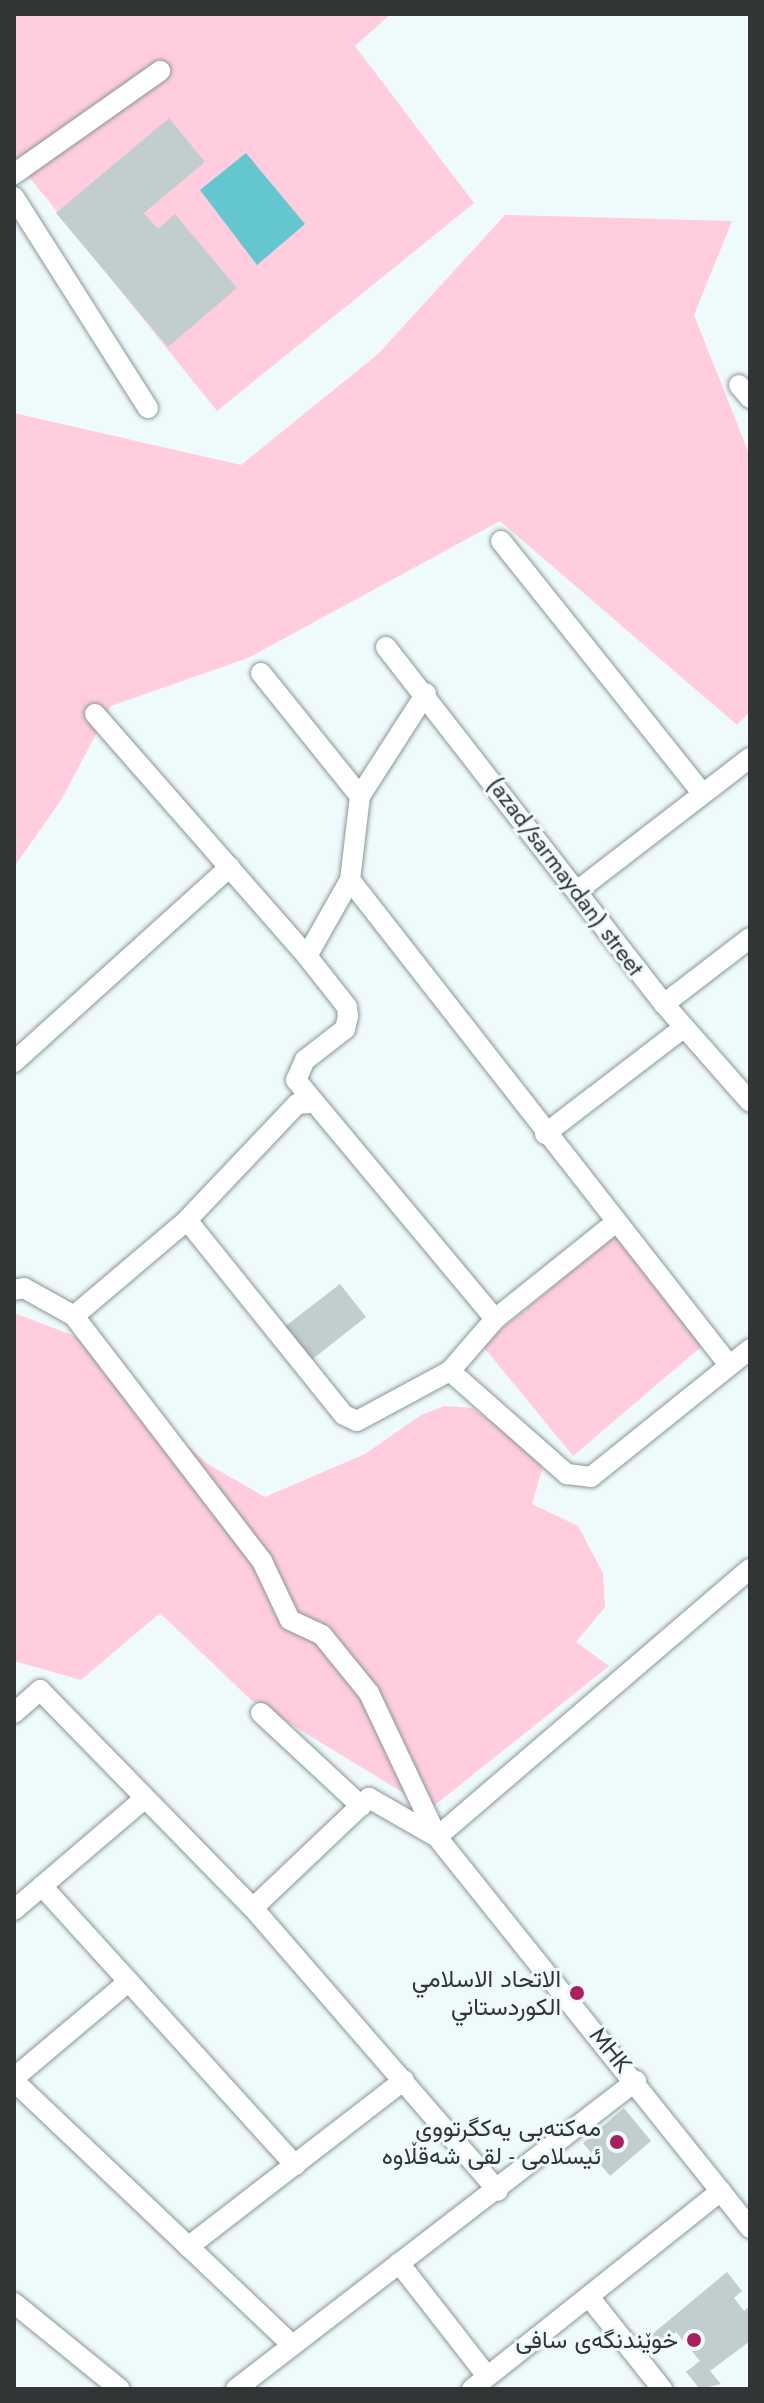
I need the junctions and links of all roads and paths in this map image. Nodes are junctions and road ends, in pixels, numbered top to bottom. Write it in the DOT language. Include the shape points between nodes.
graph roads {
  1 [pos="160,71"];
  2 [pos="14,174"];
  3 [pos="14,197"];
  4 [pos="148,408"];
  5 [pos="501,541"];
  6 [pos="386,647"];
  7 [pos="261,673"];
  8 [pos="426,693"];
  9 [pos="95,714"];
  10 [pos="750,758"];
  11 [pos="702,793"];
  12 [pos="360,796"];
  13 [pos="230,867"];
  14 [pos="350,880"];
  15 [pos="577,891"];
  16 [pos="750,938"];
  17 [pos="303,951"];
  18 [pos="664,1004"];
  19 [pos="683,1028"];
  20 [pos="14,1062"];
  21 [pos="750,1102"];
  22 [pos="313,1103"];
  23 [pos="545,1134"];
  24 [pos="187,1220"];
  25 [pos="615,1223"];
  26 [pos="17,1284"];
  27 [pos="74,1316"];
  28 [pos="495,1319"];
  29 [pos="750,1349"];
  30 [pos="729,1365"];
  31 [pos="450,1371"];
  32 [pos="750,1569"];
  33 [pos="14,1713"];
  34 [pos="261,1713"];
  35 [pos="143,1800"];
  36 [pos="361,1806"];
  37 [pos="437,1837"];
  38 [pos="42,1886"];
  39 [pos="253,1908"];
  40 [pos="14,1910"];
  41 [pos="129,1981"];
  42 [pos="14,2080"];
  43 [pos="404,2080"];
  44 [pos="636,2081"];
  45 [pos="295,2165"];
  46 [pos="498,2191"];
  47 [pos="721,2191"];
  48 [pos="750,2228"];
  49 [pos="188,2247"];
  50 [pos="399,2263"];
  51 [pos="590,2298"];
  52 [pos="14,2303"];
  53 [pos="291,2344"];
  54 [pos="479,2383"];
  55 [pos="120,2389"];
  56 [pos="236,2389"];
  57 [pos="662,2389"];
  1 -- 2 [label="street"];
  3 -- 4 [label="street"];
  5 -- 11 [label="street"];
  6 -- 8 [label="street, (azad/sarmaydan) street"];
  7 -- 12 [label="street"];
  8 -- 12 [label="street"];
  8 -- 15 [label="street, (azad/sarmaydan) street"];
  9 -- 13 [label="street"];
  10 -- 11 [label="street"];
  11 -- 15 [label="street"];
  12 -- 14 [label="street"];
  13 -- 17 [label="street"];
  13 -- 20 [label="street"];
  14 -- 17 [label="street" via="307,956"];
  14 -- 23 [label="street"];
  15 -- 18 [label="street, (azad/sarmaydan) street"];
  16 -- 18 [label="street"];
  17 -- 22 [label="street" via="347,1007 345,1029 296,1072"];
  18 -- 19 [label="street, (azad/sarmaydan) street"];
  19 -- 21 [label="street, (azad/sarmaydan) street"];
  19 -- 23 [label="street"];
  22 -- 24 [label="street" via="297,1104"];
  22 -- 28 [label="street"];
  23 -- 25 [label="street"];
  24 -- 27 [label="street"];
  24 -- 31 [label="street" via="344,1415 357,1421 375,1416"];
  25 -- 28 [label="street"];
  25 -- 30 [label="street"];
  26 -- 27 [label="street"];
  27 -- 37 [label="street" via="262,1561 290,1620 322,1635 369,1693"];
  28 -- 31 [label="street"];
  29 -- 30 [label="street"];
  30 -- 31 [label="street" via="591,1477 567,1474"];
  32 -- 37 [label="street"];
  33 -- 35 [label="street" via="40,1690"];
  34 -- 36 [label="street"];
  35 -- 38 [label="street"];
  35 -- 39 [label="street"];
  36 -- 37 [label="street" via="369,1798"];
  36 -- 39 [label="street"];
  37 -- 44 [label="street, MHK"];
  38 -- 40 [label="street"];
  38 -- 41 [label="street"];
  39 -- 43 [label="street"];
  41 -- 42 [label="street"];
  41 -- 45 [label="street"];
  42 -- 49 [label="street"];
  43 -- 45 [label="street"];
  43 -- 46 [label="street"];
  44 -- 46 [label="street"];
  44 -- 47 [label="street, MHK"];
  45 -- 49 [label="street"];
  46 -- 50 [label="street"];
  47 -- 48 [label="street, MHK"];
  47 -- 51 [label="street"];
  49 -- 53 [label="street"];
  50 -- 53 [label="street"];
  50 -- 54 [label="street"];
  51 -- 54 [label="street"];
  51 -- 57 [label="street"];
  52 -- 55 [label="street"];
  53 -- 56 [label="street"];
}
